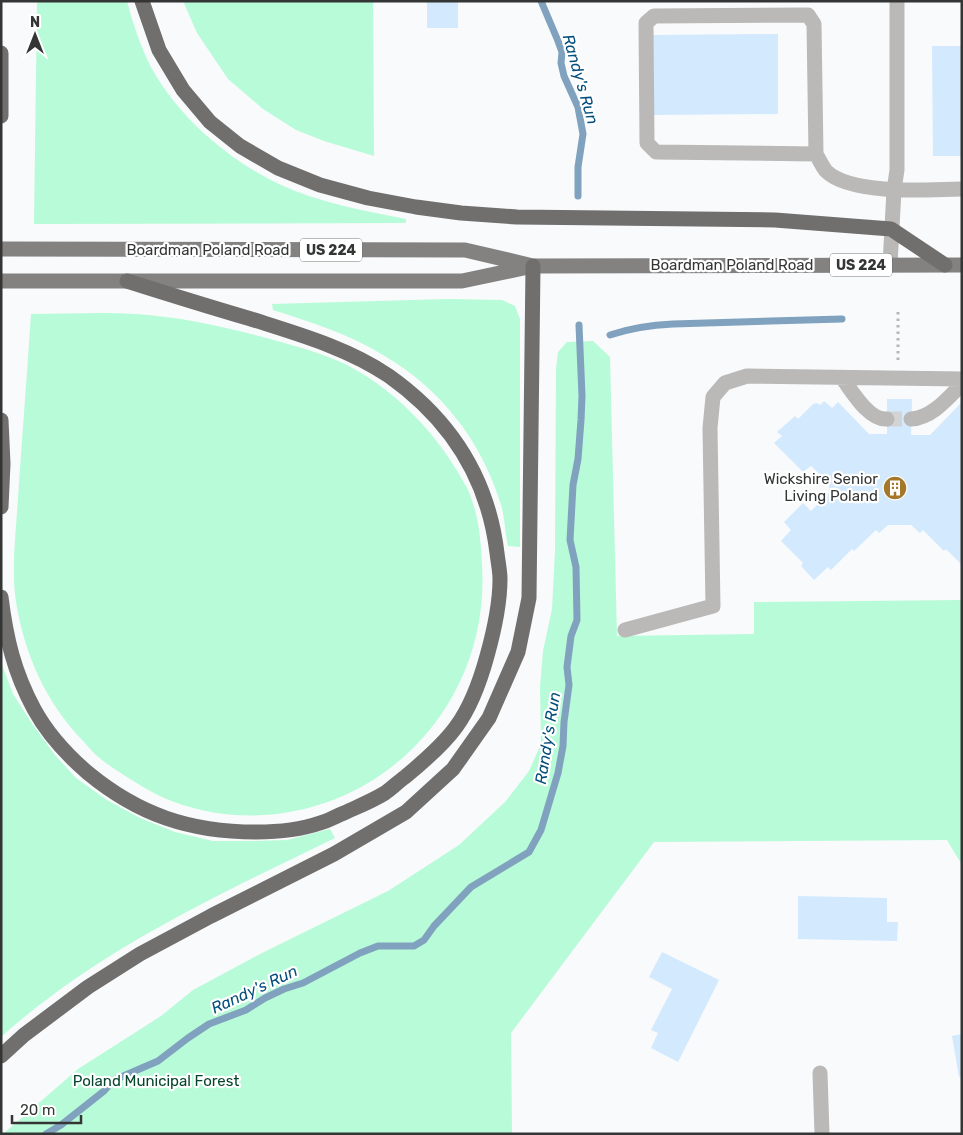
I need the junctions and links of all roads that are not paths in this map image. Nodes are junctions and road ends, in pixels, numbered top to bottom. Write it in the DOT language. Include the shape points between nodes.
graph roads {
  1 [pos="142,1"];
  2 [pos="897,1"];
  3 [pos="1,53"];
  4 [pos="1,116"];
  5 [pos="816,154"];
  6 [pos="962,189"];
  7 [pos="894,190"];
  8 [pos="892,229"];
  9 [pos="1,249"];
  10 [pos="890,265"];
  11 [pos="945,265"];
  12 [pos="962,265"];
  13 [pos="533,266"];
  14 [pos="1,281"];
  15 [pos="127,281"];
  16 [pos="842,378"];
  17 [pos="962,379"];
  18 [pos="962,384"];
  19 [pos="887,419"];
  20 [pos="912,419"];
  21 [pos="1,420"];
  22 [pos="1,507"];
  23 [pos="1,597"];
  24 [pos="625,630"];
  25 [pos="1,1056"];
  26 [pos="820,1073"];
  27 [pos="822,1134"];
  1 -- 8 [label="highway" via="159,50 183,90 210,122 240,146 278,168 320,185 378,200 461,213 517,217 775,220"];
  2 -- 7 [label="street" via="897,170"];
  3 -- 4 [label="highway"];
  5 -- 5 [label="street" via="814,24 808,15 654,16 646,23 646,143 656,152"];
  5 -- 7 [label="street" via="826,171 846,182"];
  6 -- 7 [label="street"];
  7 -- 8 [label="street"];
  8 -- 10 [label="street"];
  8 -- 11 [label="highway"];
  9 -- 13 [label="main road, Boardman Poland Road / US 224" via="465,250"];
  10 -- 11 [label="main road, Boardman Poland Road / US 224"];
  10 -- 13 [label="main road, Boardman Poland Road / US 224"];
  11 -- 12 [label="main road, Boardman Poland Road / US 224"];
  13 -- 15 [label="main road, Boardman Poland Road / US 224" via="462,281"];
  13 -- 25 [label="highway" via="529,598 518,652 489,718 453,769 406,812 334,854 140,954 88,986"];
  14 -- 15 [label="main road, Boardman Poland Road / US 224"];
  15 -- 23 [label="highway" via="280,328 360,359 423,404 450,432 468,461 494,526 500,578 494,629 480,682 457,727 420,765 383,794 322,823 302,828 269,832 206,829 151,814 127,801 74,761 50,734 35,711 13,662"];
  16 -- 17 [label="street"];
  16 -- 19 [label="street" via="865,409 882,420"];
  16 -- 24 [label="street" via="747,376 725,383 713,397 710,428 713,606"];
  18 -- 20 [label="street" via="921,419"];
  21 -- 22 [label="highway"];
  26 -- 27 [label="street"];
}
